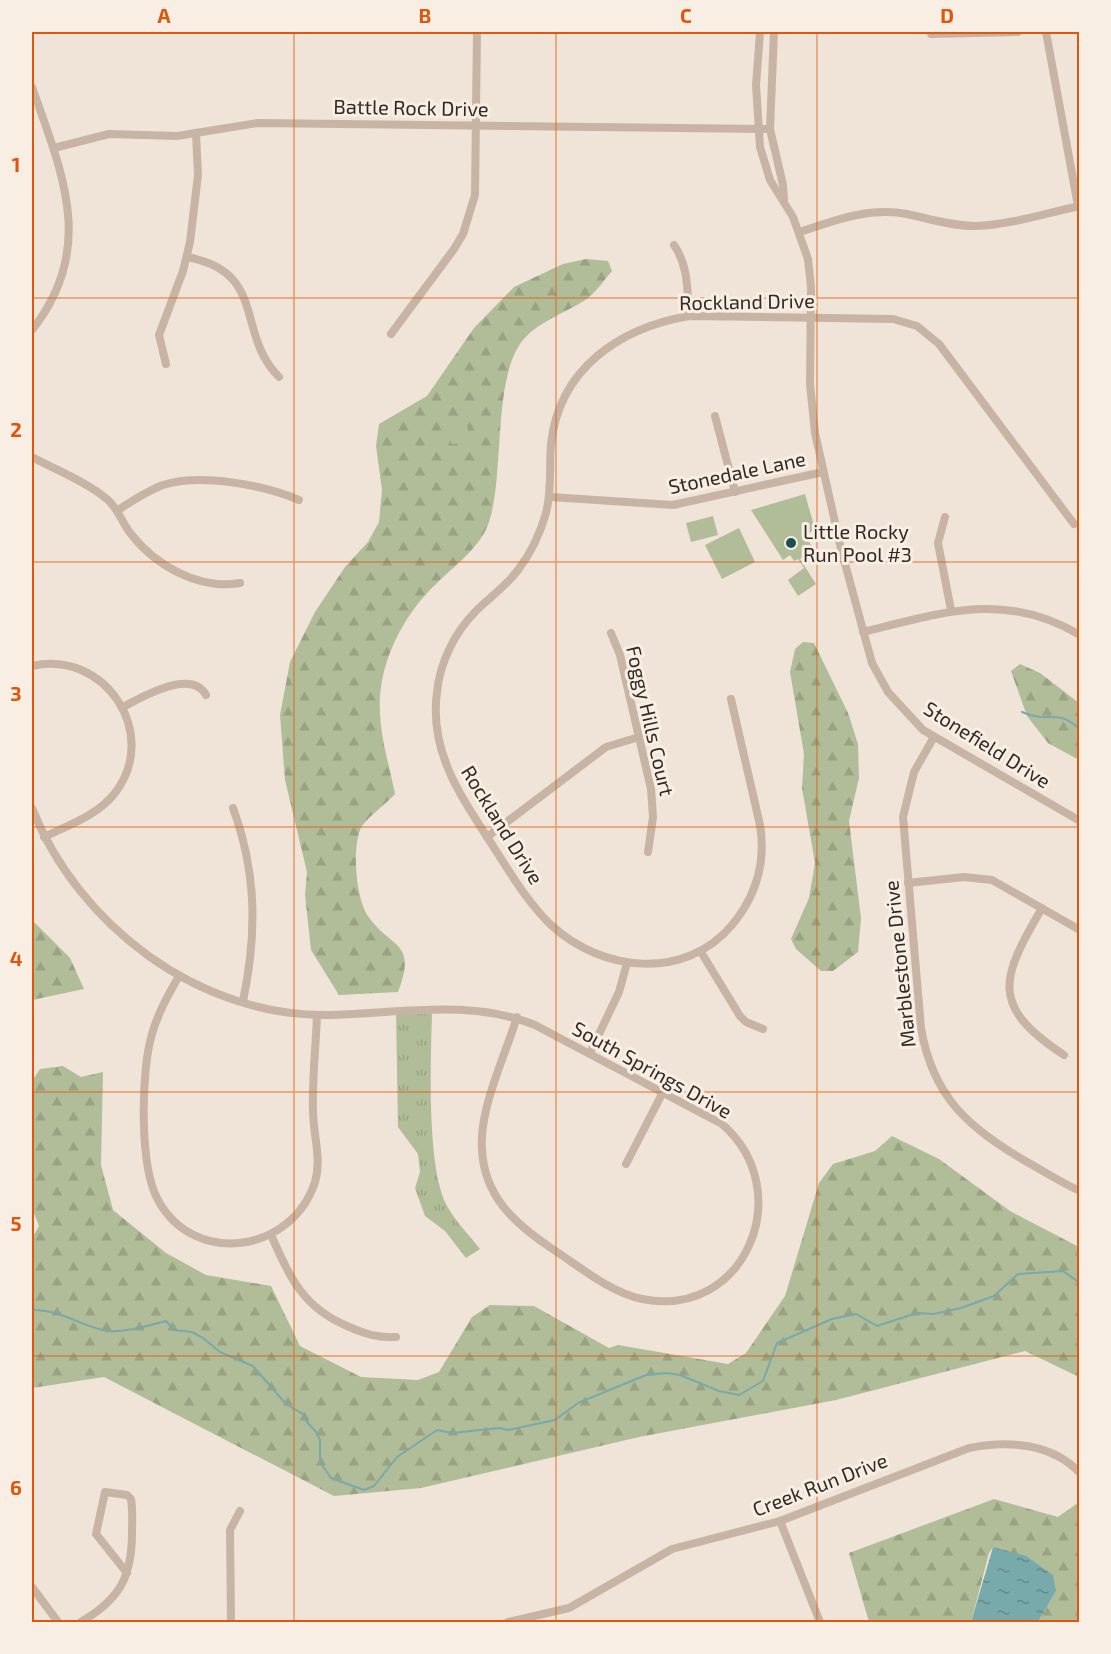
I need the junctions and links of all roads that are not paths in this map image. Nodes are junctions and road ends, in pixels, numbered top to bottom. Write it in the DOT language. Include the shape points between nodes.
graph roads {
  1 [pos="477,32"];
  2 [pos="760,32"];
  3 [pos="774,32"];
  4 [pos="1018,32"];
  5 [pos="1046,32"];
  6 [pos="931,34"];
  7 [pos="32,87"];
  8 [pos="476,125"];
  9 [pos="770,129"];
  10 [pos="757,130"];
  11 [pos="196,133"];
  12 [pos="54,148"];
  13 [pos="784,199"];
  14 [pos="1079,206"];
  15 [pos="800,232"];
  16 [pos="674,246"];
  17 [pos="187,257"];
  18 [pos="689,316"];
  19 [pos="811,317"];
  20 [pos="32,330"];
  21 [pos="391,334"];
  22 [pos="166,364"];
  23 [pos="279,377"];
  24 [pos="715,416"];
  25 [pos="32,457"];
  26 [pos="823,472"];
  27 [pos="735,492"];
  28 [pos="550,497"];
  29 [pos="299,500"];
  30 [pos="118,510"];
  31 [pos="945,517"];
  32 [pos="1074,524"];
  33 [pos="240,583"];
  34 [pos="951,610"];
  35 [pos="863,632"];
  36 [pos="611,633"];
  37 [pos="1080,635"];
  38 [pos="32,666"];
  39 [pos="206,695"];
  40 [pos="731,699"];
  41 [pos="123,707"];
  42 [pos="639,737"];
  43 [pos="934,737"];
  44 [pos="32,808"];
  45 [pos="232,808"];
  46 [pos="1080,821"];
  47 [pos="45,837"];
  48 [pos="487,837"];
  49 [pos="648,852"];
  50 [pos="908,883"];
  51 [pos="1042,908"];
  52 [pos="1080,930"];
  53 [pos="701,952"];
  54 [pos="627,963"];
  55 [pos="179,976"];
  56 [pos="243,1001"];
  57 [pos="317,1015"];
  58 [pos="517,1017"];
  59 [pos="763,1029"];
  60 [pos="590,1053"];
  61 [pos="1064,1054"];
  62 [pos="663,1092"];
  63 [pos="626,1164"];
  64 [pos="1080,1191"];
  65 [pos="271,1235"];
  66 [pos="396,1336"];
  67 [pos="1080,1473"];
  68 [pos="240,1511"];
  69 [pos="780,1521"];
  70 [pos="127,1573"];
  71 [pos="32,1587"];
  72 [pos="58,1623"];
  73 [pos="81,1623"];
  74 [pos="231,1623"];
  75 [pos="508,1623"];
  76 [pos="820,1623"];
  1 -- 8 [label="street"];
  2 -- 10 [label="street, Stonefield Drive"];
  3 -- 9 [label="street, Stonefield Drive"];
  4 -- 6 [label="street"];
  5 -- 14 [label="street"];
  7 -- 12 [label="street"];
  8 -- 10 [label="street, Battle Rock Drive"];
  8 -- 11 [label="street, Battle Rock Drive" via="258,123"];
  8 -- 21 [label="street" via="475,195 463,234"];
  9 -- 10 [label="street, Battle Rock Drive"];
  9 -- 13 [label="street, Stonefield Drive"];
  10 -- 13 [label="street, Stonefield Drive" via="766,171 774,189"];
  11 -- 12 [label="street, Battle Rock Drive" via="109,134"];
  11 -- 17 [label="street" via="198,176"];
  12 -- 20 [label="street" via="68,201 67,249 55,291"];
  13 -- 15 [label="street, Stonefield Drive"];
  14 -- 15 [label="street" via="976,226 898,213 858,214"];
  15 -- 19 [label="street, Stonefield Drive" via="809,270"];
  16 -- 18 [label="street" via="684,261"];
  17 -- 22 [label="street" via="159,334"];
  17 -- 23 [label="street" via="223,269 239,286 263,357"];
  18 -- 19 [label="street, Rockland Drive"];
  18 -- 28 [label="street, Rockland Drive" via="632,331 582,371 556,422 551,446"];
  19 -- 26 [label="street, Stonefield Drive" via="811,404"];
  19 -- 32 [label="street, Rockland Drive" via="893,319 930,334"];
  24 -- 27 [label="street"];
  25 -- 30 [label="street" via="97,492"];
  26 -- 27 [label="street, Stonedale Lane"];
  26 -- 35 [label="street, Stonefield Drive"];
  27 -- 28 [label="street, Stonedale Lane" via="660,506"];
  28 -- 48 [label="street, Rockland Drive" via="530,554 460,631 445,658 437,688 435,725 443,761"];
  29 -- 30 [label="street" via="278,491 199,480 162,486"];
  30 -- 33 [label="street" via="131,534 167,566 199,581 218,585"];
  31 -- 34 [label="street" via="938,543"];
  34 -- 35 [label="street"];
  34 -- 37 [label="street" via="1011,609 1047,618"];
  35 -- 43 [label="street, Stonefield Drive" via="872,663 888,692 908,716"];
  36 -- 42 [label="street, Foggy Hills Court"];
  38 -- 41 [label="street" via="54,663 84,670 102,682"];
  39 -- 41 [label="street" via="195,686 175,685 152,691"];
  40 -- 53 [label="street, Rockland Drive" via="760,825 761,862 755,889 741,913 723,935"];
  41 -- 47 [label="street" via="131,745 120,784 94,812"];
  42 -- 48 [label="street" via="606,747"];
  42 -- 49 [label="street, Foggy Hills Court" via="653,802"];
  43 -- 46 [label="street, Stonefield Drive"];
  43 -- 50 [label="street, Marblestone Drive" via="914,772 905,803 903,831"];
  44 -- 47 [label="street, South Springs Drive"];
  45 -- 56 [label="street" via="248,860 253,898 253,947"];
  47 -- 55 [label="street, South Springs Drive" via="68,876 100,915 138,949"];
  48 -- 54 [label="street, Rockland Drive" via="532,904 553,926 586,949"];
  50 -- 51 [label="street" via="982,878 1001,884"];
  50 -- 64 [label="street, Marblestone Drive" via="921,1028 937,1082 957,1111 982,1135"];
  51 -- 52 [label="street"];
  51 -- 61 [label="street" via="1014,957 1010,993 1027,1028"];
  53 -- 54 [label="street, Rockland Drive" via="656,964"];
  53 -- 59 [label="street" via="740,1016"];
  54 -- 60 [label="street" via="619,992"];
  55 -- 56 [label="street, South Springs Drive"];
  55 -- 65 [label="street" via="158,1016 146,1062 146,1159 152,1187 171,1218 200,1237 236,1243"];
  56 -- 57 [label="street, South Springs Drive"];
  57 -- 58 [label="street, South Springs Drive" via="455,1009"];
  57 -- 65 [label="street" via="315,1180 299,1211"];
  58 -- 60 [label="street, South Springs Drive"];
  58 -- 62 [label="street, South Springs Drive" via="482,1129 483,1162 493,1192 521,1228 627,1295 658,1300 697,1294 730,1273 752,1242 760,1204 754,1169 735,1137 722,1124"];
  60 -- 62 [label="street, South Springs Drive"];
  62 -- 63 [label="street"];
  65 -- 66 [label="street" via="299,1290 316,1310 371,1336"];
  67 -- 69 [label="street, Creek Run Drive" via="1067,1459 1044,1450 1014,1444 979,1446"];
  68 -- 74 [label="street" via="230,1530"];
  69 -- 75 [label="street, Creek Run Drive" via="672,1549 569,1608"];
  69 -- 76 [label="street"];
  70 -- 70 [label="street" via="132,1560 131,1499 105,1492 96,1534"];
  70 -- 73 [label="street" via="113,1599"];
  71 -- 72 [label="street"];
}
